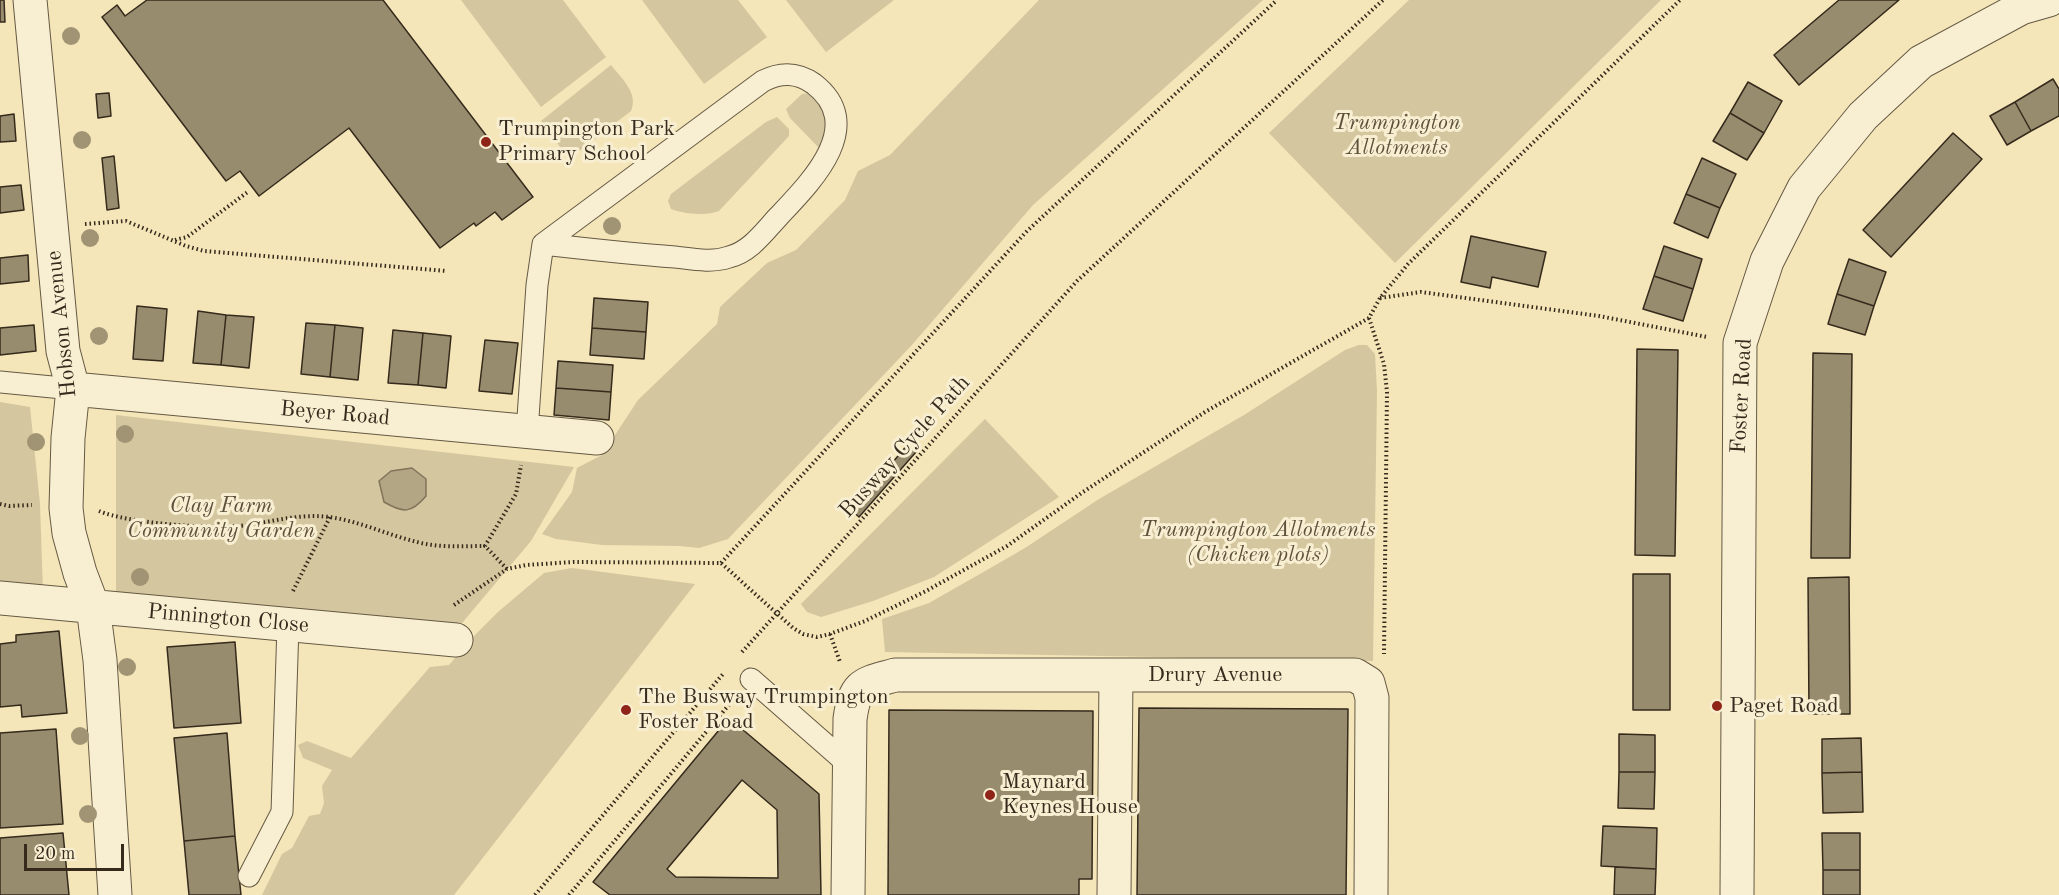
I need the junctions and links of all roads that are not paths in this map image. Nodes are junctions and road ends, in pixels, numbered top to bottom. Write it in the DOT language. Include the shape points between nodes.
graph roads {
  1 [pos="30,0"];
  2 [pos="2049,0"];
  3 [pos="543,244"];
  4 [pos="0,382"];
  5 [pos="73,389"];
  6 [pos="527,432"];
  7 [pos="597,438"];
  8 [pos="0,598"];
  9 [pos="93,607"];
  10 [pos="282,625"];
  11 [pos="442,639"];
  12 [pos="1116,675"];
  13 [pos="751,679"];
  14 [pos="849,765"];
  15 [pos="249,876"];
  16 [pos="115,895"];
  17 [pos="848,895"];
  18 [pos="1114,895"];
  19 [pos="1371,895"];
  20 [pos="1737,895"];
  1 -- 5 [label="street, Hobson Avenue" via="63,351"];
  2 -- 20 [label="street, Foster Road" via="2021,8 1921,62 1863,116 1804,188 1767,261 1740,343"];
  3 -- 3 [label="lane" via="704,260 740,253 790,204 832,150 837,128 830,103 808,80 775,75"];
  3 -- 6 [label="lane"];
  4 -- 5 [label="lane"];
  5 -- 6 [label="street, Beyer Road"];
  5 -- 9 [label="street, Hobson Avenue" via="66,508 69,533"];
  6 -- 7 [label="street, Beyer Road"];
  8 -- 9 [label="street, Pinnington Close"];
  9 -- 10 [label="street, Pinnington Close"];
  9 -- 16 [label="street, Hobson Avenue"];
  10 -- 11 [label="street, Pinnington Close"];
  10 -- 15 [label="lane" via="282,812"];
  12 -- 14 [label="street, Drury Avenue" via="895,675 867,683 853,697"];
  12 -- 18 [label="street"];
  12 -- 19 [label="street, Drury Avenue" via="1355,675 1368,683 1372,698"];
  13 -- 14 [label="lane"];
  14 -- 17 [label="street"];
}
